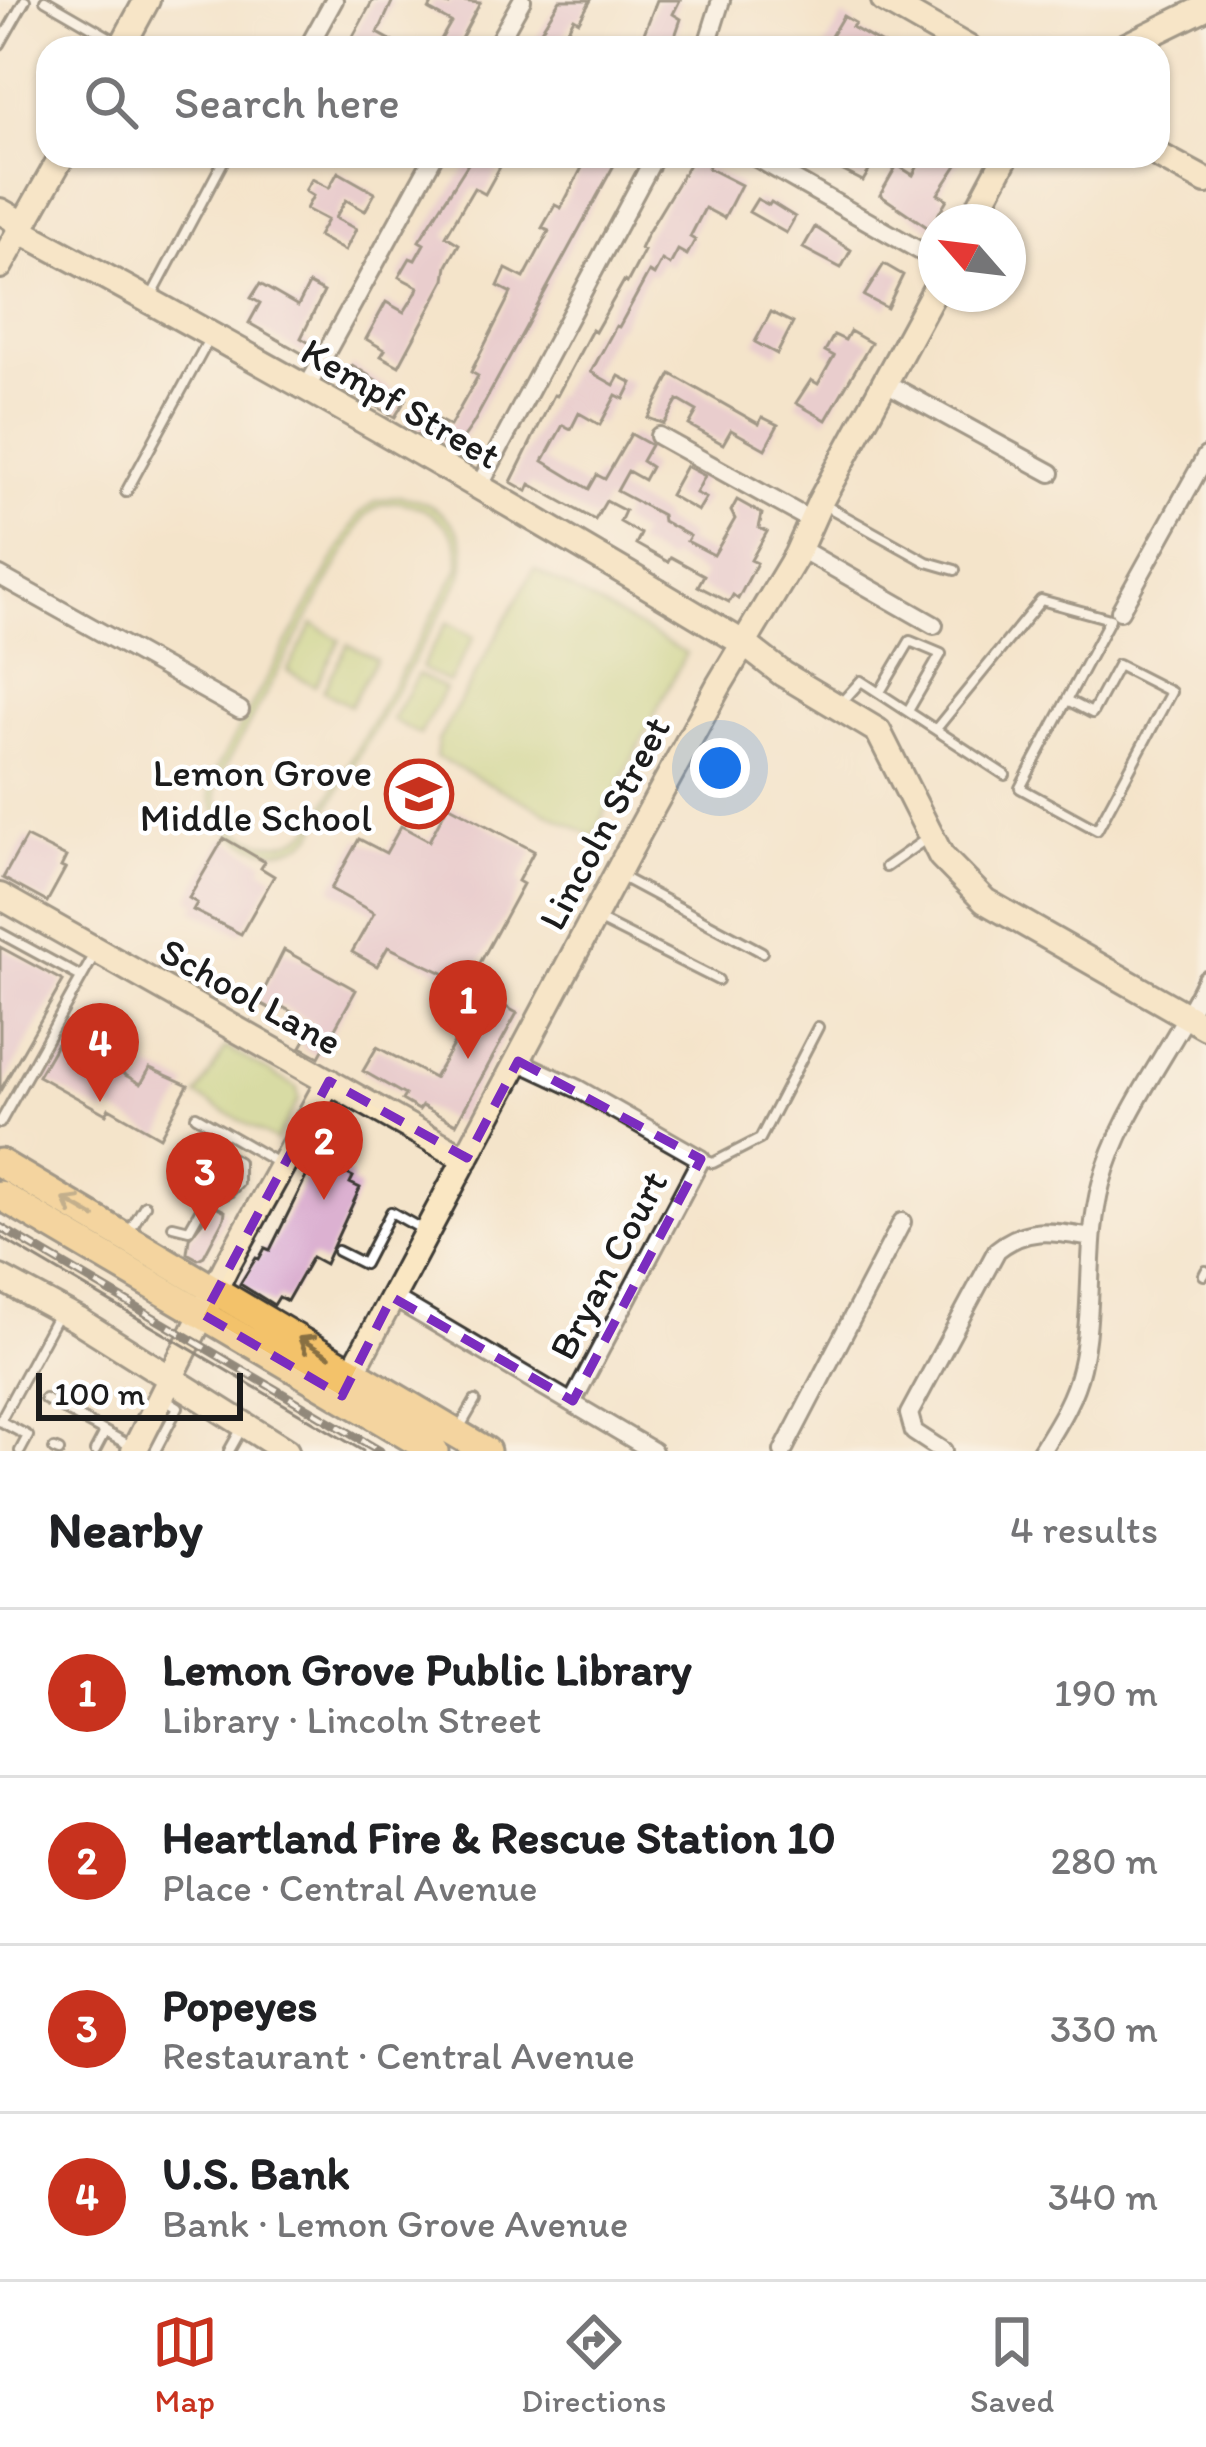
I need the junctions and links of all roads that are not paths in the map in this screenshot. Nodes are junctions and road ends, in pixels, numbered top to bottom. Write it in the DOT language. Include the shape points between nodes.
graph roads {
  1 [pos="25,0"];
  2 [pos="45,0"];
  3 [pos="147,0"];
  4 [pos="334,0"];
  5 [pos="522,0"];
  6 [pos="721,0"];
  7 [pos="884,0"];
  8 [pos="1206,7"];
  9 [pos="105,36"];
  10 [pos="127,36"];
  11 [pos="314,36"];
  12 [pos="502,36"];
  13 [pos="710,36"];
  14 [pos="947,36"];
  15 [pos="1147,36"];
  16 [pos="0,44"];
  17 [pos="1170,161"];
  18 [pos="54,168"];
  19 [pos="220,168"];
  20 [pos="427,168"];
  21 [pos="649,168"];
  22 [pos="774,168"];
  23 [pos="1000,168"];
  24 [pos="1206,181"];
  25 [pos="981,204"];
  26 [pos="0,211"];
  27 [pos="10,230"];
  28 [pos="918,250"];
  29 [pos="0,266"];
  30 [pos="150,300"];
  31 [pos="923,312"];
  32 [pos="212,335"];
  33 [pos="886,383"];
  34 [pos="304,391"];
  35 [pos="659,436"];
  36 [pos="1206,456"];
  37 [pos="1051,473"];
  38 [pos="478,488"];
  39 [pos="126,491"];
  40 [pos="816,512"];
  41 [pos="799,548"];
  42 [pos="955,570"];
  43 [pos="0,576"];
  44 [pos="1115,615"];
  45 [pos="934,625"];
  46 [pos="743,643"];
  47 [pos="880,692"];
  48 [pos="1067,700"];
  49 [pos="839,705"];
  50 [pos="240,710"];
  51 [pos="908,711"];
  52 [pos="936,729"];
  53 [pos="1005,775"];
  54 [pos="930,836"];
  55 [pos="886,867"];
  56 [pos="616,874"];
  57 [pos="0,896"];
  58 [pos="594,918"];
  59 [pos="0,933"];
  60 [pos="97,951"];
  61 [pos="762,952"];
  62 [pos="81,977"];
  63 [pos="1206,979"];
  64 [pos="718,980"];
  65 [pos="1197,1021"];
  66 [pos="818,1027"];
  67 [pos="518,1061"];
  68 [pos="329,1081"];
  69 [pos="196,1116"];
  70 [pos="0,1123"];
  71 [pos="215,1149"];
  72 [pos="466,1159"];
  73 [pos="701,1159"];
  74 [pos="0,1163"];
  75 [pos="282,1166"];
  76 [pos="0,1195"];
  77 [pos="146,1205"];
  78 [pos="902,1222"];
  79 [pos="173,1226"];
  80 [pos="426,1231"];
  81 [pos="127,1236"];
  82 [pos="1091,1238"];
  83 [pos="338,1251"];
  84 [pos="0,1278"];
  85 [pos="216,1289"];
  86 [pos="392,1297"];
  87 [pos="59,1311"];
  88 [pos="204,1316"];
  89 [pos="347,1383"];
  90 [pos="166,1389"];
  91 [pos="45,1399"];
  92 [pos="475,1401"];
  93 [pos="573,1401"];
  94 [pos="244,1425"];
  95 [pos="105,1432"];
  96 [pos="445,1442"];
  97 [pos="142,1450"];
  98 [pos="20,1451"];
  99 [pos="95,1451"];
  100 [pos="229,1451"];
  101 [pos="286,1451"];
  102 [pos="486,1451"];
  103 [pos="653,1451"];
  104 [pos="783,1451"];
  105 [pos="944,1451"];
  106 [pos="1041,1451"];
  1 -- 16 [label="lane"];
  2 -- 9 [label="lane"];
  3 -- 10 [label="street"];
  4 -- 11 [label="street"];
  5 -- 12 [label="street"];
  6 -- 13 [label="street"];
  7 -- 14 [label="street"];
  8 -- 15 [label="street"];
  17 -- 24 [label="street"];
  18 -- 27 [label="street"];
  19 -- 30 [label="lane"];
  20 -- 34 [label="street"];
  21 -- 38 [label="street"];
  22 -- 28 [label="street"];
  23 -- 25 [label="street"];
  26 -- 27 [label="street, Kempf Street" via="14,218"];
  27 -- 29 [label="street"];
  27 -- 30 [label="street, Kempf Street"];
  30 -- 32 [label="street, Kempf Street"];
  31 -- 33 [label="street, Lincoln Street"];
  32 -- 34 [label="street, Kempf Street"];
  32 -- 39 [label="lane"];
  33 -- 37 [label="street"];
  33 -- 40 [label="street, Lincoln Street"];
  34 -- 38 [label="street, Kempf Street"];
  35 -- 40 [label="street"];
  36 -- 44 [label="street"];
  38 -- 46 [label="street, Kempf Street"];
  40 -- 41 [label="street, Lincoln Street"];
  40 -- 42 [label="lane"];
  41 -- 45 [label="street"];
  41 -- 46 [label="street, Lincoln Street"];
  43 -- 50 [label="street"];
  44 -- 48 [label="lane"];
  44 -- 52 [label="lane" via="1041,600"];
  46 -- 49 [label="street, Kempf Street"];
  46 -- 56 [label="street, Lincoln Street"];
  47 -- 49 [label="lane" via="861,681"];
  47 -- 51 [label="lane"];
  47 -- 51 [label="lane" via="910,641 940,654"];
  48 -- 48 [label="lane" via="1020,788 1096,830 1171,692 1118,664 1091,713"];
  49 -- 54 [label="street, Kempf Street" via="878,731"];
  51 -- 52 [label="lane"];
  52 -- 53 [label="lane"];
  54 -- 55 [label="lane"];
  54 -- 65 [label="street, Kempf Street" via="985,901"];
  56 -- 58 [label="street, Lincoln Street"];
  56 -- 61 [label="lane"];
  57 -- 60 [label="street, School Lane"];
  58 -- 64 [label="lane"];
  58 -- 67 [label="street, Lincoln Street"];
  59 -- 62 [label="lane"];
  60 -- 62 [label="lane"];
  60 -- 68 [label="street, School Lane"];
  62 -- 70 [label="lane"];
  63 -- 65 [label="street"];
  65 -- 82 [label="street" via="1117,1139"];
  66 -- 73 [label="lane" via="760,1139 713,1163"];
  67 -- 72 [label="street, Lincoln Street"];
  67 -- 73 [label="street"];
  68 -- 72 [label="street, School Lane"];
  68 -- 75 [label="street"];
  69 -- 75 [label="lane"];
  71 -- 79 [label="lane" via="238,1162 238,1183 206,1200 189,1230"];
  72 -- 80 [label="street, Lincoln Street"];
  73 -- 93 [label="street, Bryan Court"];
  81 -- 74 [label="main road, one-way"];
  75 -- 85 [label="street"];
  76 -- 88 [label="main road"];
  77 -- 81 [label="lane"];
  78 -- 104 [label="street"];
  80 -- 83 [label="lane" via="391,1212 364,1264"];
  80 -- 86 [label="street, Lincoln Street"];
  81 -- 85 [label="main road"];
  82 -- 105 [label="street" via="1042,1230 998,1250 909,1414 914,1432"];
  82 -- 106 [label="street" via="1082,1366"];
  84 -- 87 [label="street"];
  85 -- 88 [label="street"];
  89 -- 85 [label="main road, one-way"];
  86 -- 89 [label="street, Lincoln Street"];
  86 -- 93 [label="street"];
  87 -- 90 [label="street"];
  87 -- 98 [label="lane" via="0,1420 28,1436"];
  88 -- 89 [label="main road"];
  88 -- 90 [label="street"];
  89 -- 96 [label="main road"];
  90 -- 94 [label="street"];
  90 -- 97 [label="street"];
  91 -- 95 [label="lane"];
  92 -- 96 [label="lane"];
  93 -- 103 [label="street"];
  94 -- 100 [label="lane"];
  94 -- 101 [label="street"];
  95 -- 97 [label="lane"];
  95 -- 99 [label="lane"];
  96 -- 102 [label="main road"];
}
